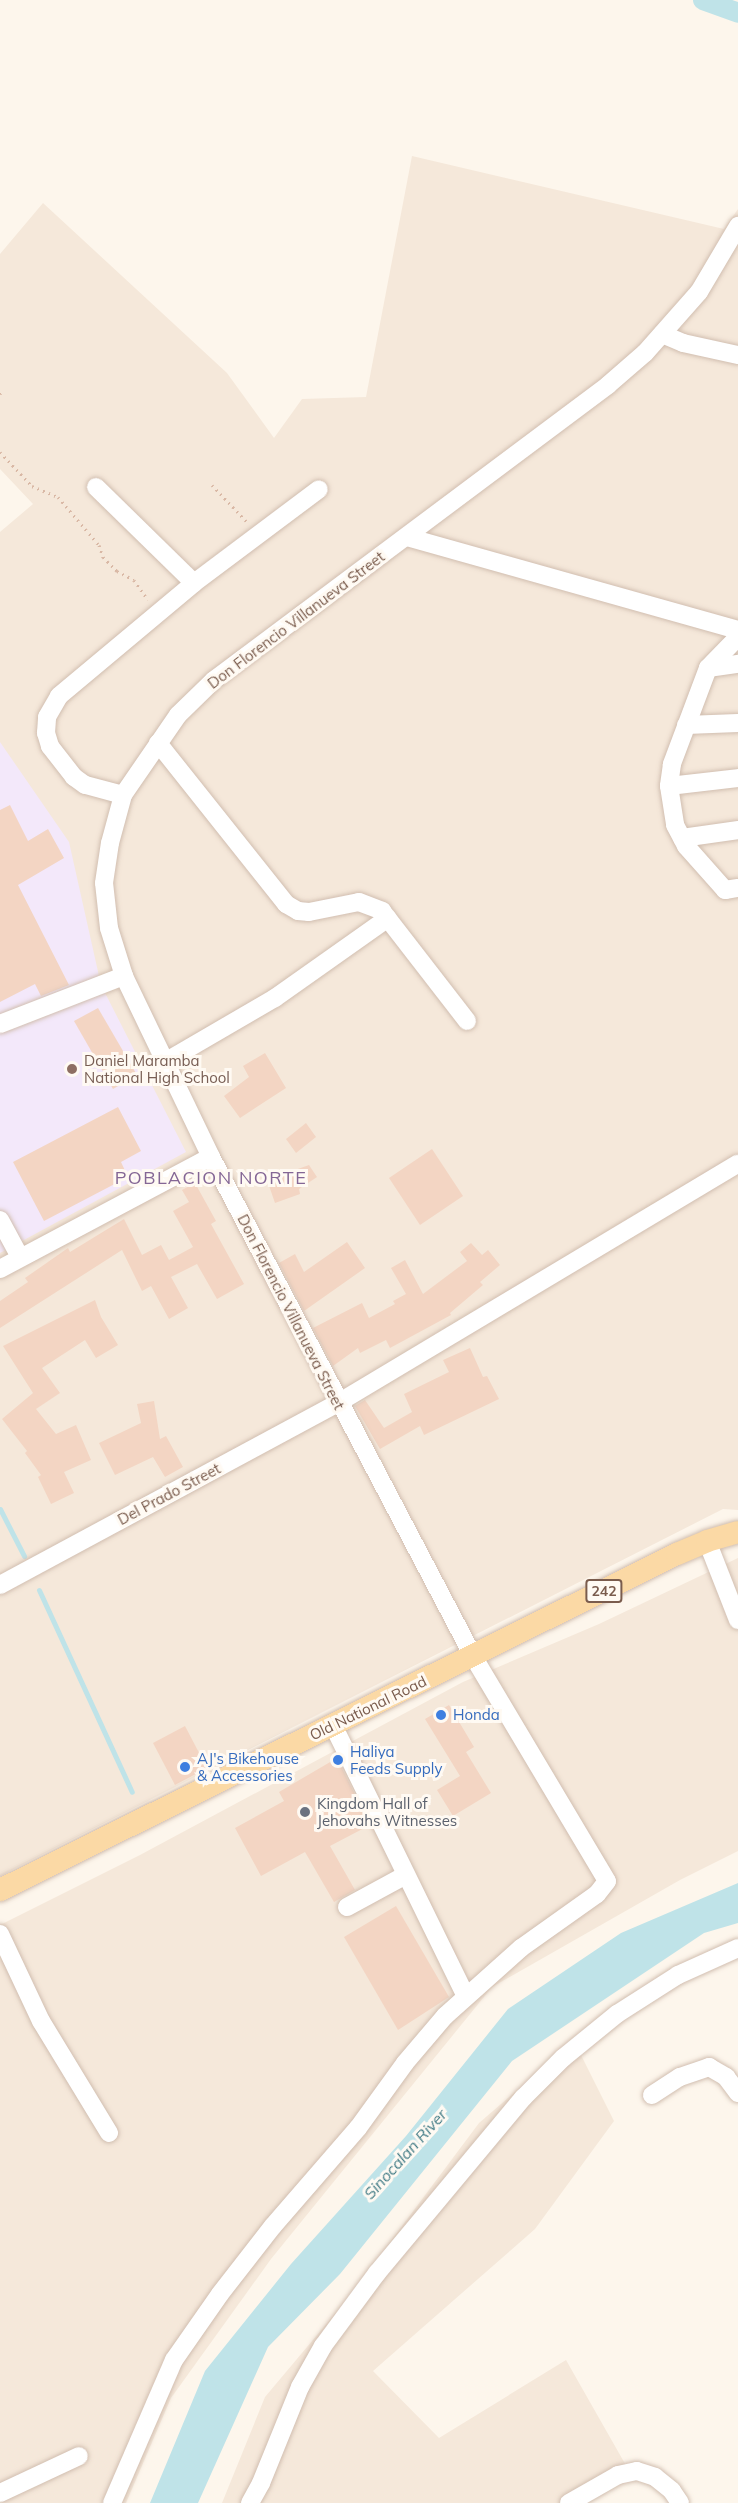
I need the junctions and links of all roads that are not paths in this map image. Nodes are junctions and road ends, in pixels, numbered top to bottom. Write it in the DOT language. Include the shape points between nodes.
graph roads {
  1 [pos="738,226"];
  2 [pos="662,334"];
  3 [pos="738,355"];
  4 [pos="96,487"];
  5 [pos="318,489"];
  6 [pos="407,537"];
  7 [pos="194,583"];
  8 [pos="738,630"];
  9 [pos="738,637"];
  10 [pos="738,664"];
  11 [pos="708,668"];
  12 [pos="738,723"];
  13 [pos="686,725"];
  14 [pos="158,743"];
  15 [pos="738,778"];
  16 [pos="669,786"];
  17 [pos="123,795"];
  18 [pos="738,830"];
  19 [pos="682,837"];
  20 [pos="738,888"];
  21 [pos="388,918"];
  22 [pos="124,976"];
  23 [pos="467,1021"];
  24 [pos="0,1024"];
  25 [pos="165,1062"];
  26 [pos="211,1157"];
  27 [pos="738,1164"];
  28 [pos="0,1220"];
  29 [pos="20,1257"];
  30 [pos="0,1269"];
  31 [pos="338,1403"];
  32 [pos="738,1532"];
  33 [pos="707,1541"];
  34 [pos="0,1585"];
  35 [pos="738,1620"];
  36 [pos="472,1656"];
  37 [pos="333,1725"];
  38 [pos="406,1875"];
  39 [pos="0,1890"];
  40 [pos="347,1907"];
  41 [pos="0,1934"];
  42 [pos="738,1948"];
  43 [pos="466,1996"];
  44 [pos="738,2093"];
  45 [pos="652,2095"];
  46 [pos="109,2133"];
  47 [pos="79,2456"];
  48 [pos="0,2493"];
  49 [pos="111,2503"];
  50 [pos="250,2503"];
  51 [pos="569,2503"];
  52 [pos="680,2503"];
  1 -- 2 [label="street, Don Florencio Villanueva Street" via="699,292"];
  2 -- 3 [label="street" via="683,343"];
  2 -- 6 [label="street, Don Florencio Villanueva Street" via="608,385"];
  4 -- 7 [label="street"];
  5 -- 7 [label="street"];
  6 -- 8 [label="street"];
  6 -- 14 [label="street, Don Florencio Villanueva Street" via="214,680 178,715"];
  7 -- 17 [label="street" via="59,696 47,717 50,746 74,777 85,785"];
  9 -- 11 [label="street"];
  10 -- 11 [label="street"];
  11 -- 13 [label="street"];
  12 -- 13 [label="street"];
  13 -- 16 [label="street" via="672,764"];
  14 -- 17 [label="street, Don Florencio Villanueva Street"];
  14 -- 21 [label="street" via="286,904 309,912 359,902 382,910"];
  15 -- 16 [label="street"];
  16 -- 19 [label="street" via="675,825"];
  17 -- 22 [label="street, Don Florencio Villanueva Street" via="104,883 109,928"];
  18 -- 19 [label="street"];
  19 -- 20 [label="street" via="724,890"];
  21 -- 23 [label="street"];
  21 -- 25 [label="street" via="274,998"];
  22 -- 24 [label="street"];
  22 -- 25 [label="street, Don Florencio Villanueva Street"];
  25 -- 26 [label="street, Don Florencio Villanueva Street"];
  26 -- 29 [label="street"];
  26 -- 31 [label="street, Don Florencio Villanueva Street"];
  27 -- 31 [label="street, Del Prado Street"];
  28 -- 29 [label="street"];
  29 -- 30 [label="street"];
  31 -- 34 [label="street, Del Prado Street"];
  31 -- 36 [label="street, Don Florencio Villanueva Street"];
  32 -- 33 [label="main road, Old National Road / 242"];
  33 -- 35 [label="street"];
  33 -- 36 [label="main road, Old National Road / 242"];
  36 -- 37 [label="main road, Old National Road / 242"];
  36 -- 43 [label="street, Don Florencio Villanueva Street" via="607,1881 597,1894 521,1948"];
  37 -- 38 [label="street"];
  37 -- 39 [label="main road, Old National Road / 242"];
  38 -- 40 [label="street"];
  38 -- 43 [label="street"];
  41 -- 46 [label="street" via="41,2021"];
  42 -- 50 [label="street" via="678,1975 617,2014 563,2058 523,2098 377,2272 323,2346 300,2387"];
  43 -- 49 [label="street" via="445,2016 358,2128 273,2226 189,2336 144,2423"];
  44 -- 45 [label="street" via="726,2077 709,2067 680,2077"];
  47 -- 48 [label="street"];
  51 -- 52 [label="street" via="618,2475 637,2471 655,2477"];
}
